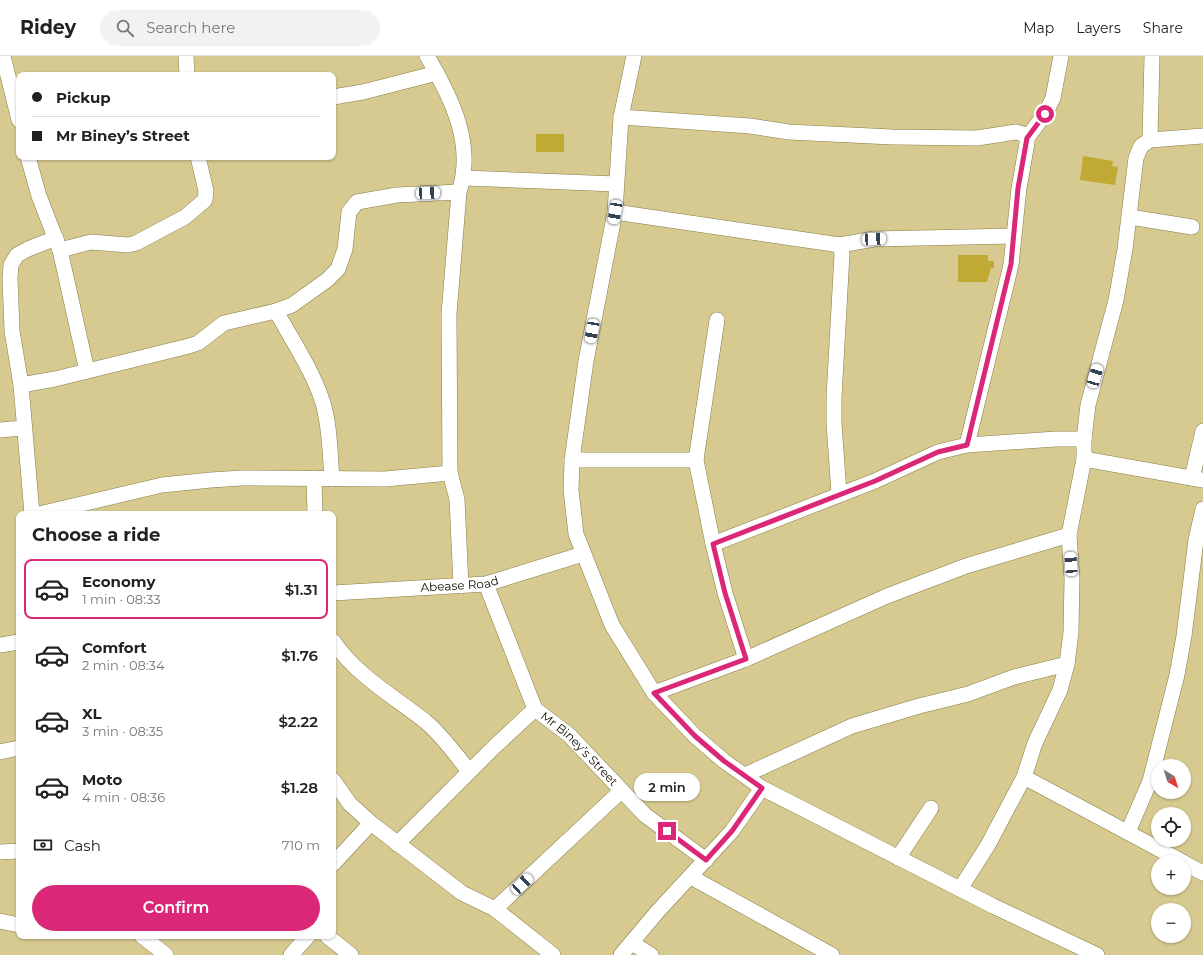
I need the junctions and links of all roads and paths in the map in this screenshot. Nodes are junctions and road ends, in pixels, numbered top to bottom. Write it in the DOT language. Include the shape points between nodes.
graph roads {
  1 [pos="3,56"];
  2 [pos="186,56"];
  3 [pos="427,56"];
  4 [pos="634,56"];
  5 [pos="1061,56"];
  6 [pos="1152,56"];
  7 [pos="187,72"];
  8 [pos="437,73"];
  9 [pos="5,84"];
  10 [pos="336,96"];
  11 [pos="16,112"];
  12 [pos="621,117"];
  13 [pos="1203,136"];
  14 [pos="1027,138"];
  15 [pos="1150,140"];
  16 [pos="29,160"];
  17 [pos="199,160"];
  18 [pos="464,178"];
  19 [pos="616,184"];
  20 [pos="459,192"];
  21 [pos="615,212"];
  22 [pos="1130,217"];
  23 [pos="1192,228"];
  24 [pos="1013,236"];
  25 [pos="58,244"];
  26 [pos="840,244"];
  27 [pos="276,311"];
  28 [pos="717,320"];
  29 [pos="87,371"];
  30 [pos="20,385"];
  31 [pos="23,428"];
  32 [pos="0,430"];
  33 [pos="1203,431"];
  34 [pos="1084,439"];
  35 [pos="967,445"];
  36 [pos="1084,459"];
  37 [pos="572,460"];
  38 [pos="696,460"];
  39 [pos="450,473"];
  40 [pos="314,478"];
  41 [pos="332,479"];
  42 [pos="1197,479"];
  43 [pos="839,494"];
  44 [pos="1203,509"];
  45 [pos="32,511"];
  46 [pos="52,511"];
  47 [pos="315,511"];
  48 [pos="1068,535"];
  49 [pos="713,544"];
  50 [pos="583,554"];
  51 [pos="486,584"];
  52 [pos="461,586"];
  53 [pos="336,593"];
  54 [pos="1196,601"];
  55 [pos="16,642"];
  56 [pos="0,645"];
  57 [pos="336,645"];
  58 [pos="746,659"];
  59 [pos="1067,664"];
  60 [pos="654,693"];
  61 [pos="535,709"];
  62 [pos="16,749"];
  63 [pos="0,752"];
  64 [pos="469,771"];
  65 [pos="745,775"];
  66 [pos="1024,776"];
  67 [pos="336,784"];
  68 [pos="762,788"];
  69 [pos="621,791"];
  70 [pos="931,808"];
  71 [pos="371,824"];
  72 [pos="1128,832"];
  73 [pos="397,844"];
  74 [pos="16,851"];
  75 [pos="0,852"];
  76 [pos="1170,855"];
  77 [pos="898,858"];
  78 [pos="706,860"];
  79 [pos="336,861"];
  80 [pos="1191,866"];
  81 [pos="1203,873"];
  82 [pos="691,877"];
  83 [pos="960,888"];
  84 [pos="495,909"];
  85 [pos="0,921"];
  86 [pos="16,924"];
  87 [pos="146,939"];
  88 [pos="305,939"];
  89 [pos="331,939"];
  90 [pos="632,943"];
  91 [pos="166,955"];
  92 [pos="292,955"];
  93 [pos="351,955"];
  94 [pos="553,955"];
  95 [pos="621,955"];
  96 [pos="652,955"];
  97 [pos="832,955"];
  98 [pos="1097,955"];
  1 -- 9 [label="street"];
  2 -- 7 [label="street"];
  3 -- 8 [label="street"];
  4 -- 12 [label="street"];
  5 -- 14 [label="street" via="1053,98 1045,114"];
  6 -- 15 [label="street"];
  8 -- 10 [label="street"];
  8 -- 18 [label="street" via="462,130"];
  9 -- 11 [label="street"];
  12 -- 14 [label="street" via="736,125 789,132 977,138 1016,132"];
  12 -- 19 [label="street"];
  13 -- 15 [label="street"];
  14 -- 24 [label="street"];
  15 -- 22 [label="street" via="1141,146 1136,158"];
  16 -- 25 [label="street" via="39,196"];
  17 -- 25 [label="street" via="206,191 205,200 185,217 128,245 91,242"];
  18 -- 19 [label="street"];
  18 -- 20 [label="street"];
  19 -- 21 [label="street"];
  20 -- 27 [label="street" via="397,196 357,202 349,212 345,249 338,269 292,305"];
  20 -- 39 [label="street" via="449,314"];
  21 -- 26 [label="street"];
  21 -- 37 [label="street" via="586,361"];
  22 -- 23 [label="street"];
  22 -- 34 [label="street" via="1116,300 1088,405"];
  24 -- 26 [label="street" via="874,239"];
  24 -- 35 [label="street" via="1005,292"];
  25 -- 29 [label="street"];
  25 -- 30 [label="street" via="28,249 17,256 11,265 12,331"];
  26 -- 43 [label="street" via="842,254 834,417"];
  27 -- 29 [label="street" via="224,323 198,343 189,346"];
  27 -- 41 [label="street" via="323,403"];
  28 -- 38 [label="street"];
  29 -- 30 [label="street"];
  30 -- 31 [label="street"];
  31 -- 32 [label="street"];
  31 -- 45 [label="street"];
  33 -- 42 [label="street"];
  34 -- 35 [label="street"];
  34 -- 36 [label="street"];
  35 -- 43 [label="street" via="938,452 875,481"];
  36 -- 42 [label="street"];
  36 -- 48 [label="street"];
  37 -- 38 [label="street"];
  37 -- 50 [label="street" via="573,509 576,534"];
  38 -- 49 [label="street"];
  39 -- 41 [label="street" via="408,478"];
  39 -- 52 [label="street" via="457,499"];
  40 -- 41 [label="street"];
  40 -- 46 [label="street" via="242,478 162,485"];
  40 -- 47 [label="street"];
  43 -- 49 [label="street"];
  44 -- 54 [label="street" via="1192,569"];
  48 -- 58 [label="street" via="966,566"];
  48 -- 59 [label="street" via="1072,579 1071,632"];
  49 -- 58 [label="street"];
  50 -- 51 [label="street, Abease Road"];
  50 -- 60 [label="street" via="612,625"];
  51 -- 52 [label="street, Abease Road"];
  51 -- 61 [label="street, Mr Biney’s Street"];
  52 -- 53 [label="street, Abease Road"];
  54 -- 72 [label="street" via="1148,787"];
  55 -- 56 [label="street"];
  57 -- 64 [label="street" via="353,665 434,730"];
  58 -- 60 [label="street"];
  59 -- 65 [label="street" via="1014,677 968,694 852,726"];
  59 -- 66 [label="street" via="1060,690 1035,742"];
  60 -- 65 [label="street" via="695,736"];
  61 -- 64 [label="street"];
  61 -- 69 [label="street, Mr Biney’s Street" via="569,735"];
  62 -- 63 [label="street"];
  64 -- 73 [label="street"];
  65 -- 68 [label="street"];
  66 -- 72 [label="street"];
  66 -- 83 [label="street" via="988,844"];
  67 -- 71 [label="street" via="350,804"];
  68 -- 77 [label="street"];
  68 -- 78 [label="street" via="732,831"];
  69 -- 78 [label="street, Mr Biney’s Street" via="645,816"];
  69 -- 84 [label="street"];
  70 -- 77 [label="street"];
  71 -- 73 [label="street"];
  71 -- 79 [label="street"];
  72 -- 76 [label="street"];
  73 -- 84 [label="street" via="462,893"];
  74 -- 75 [label="street"];
  77 -- 83 [label="street"];
  78 -- 82 [label="street"];
  80 -- 81 [label="street"];
  82 -- 90 [label="street"];
  82 -- 97 [label="street"];
  83 -- 98 [label="street"];
  84 -- 94 [label="street"];
  85 -- 86 [label="street"];
  87 -- 91 [label="street"];
  88 -- 92 [label="street"];
  89 -- 93 [label="street"];
  90 -- 95 [label="street"];
  90 -- 96 [label="street"];
}
